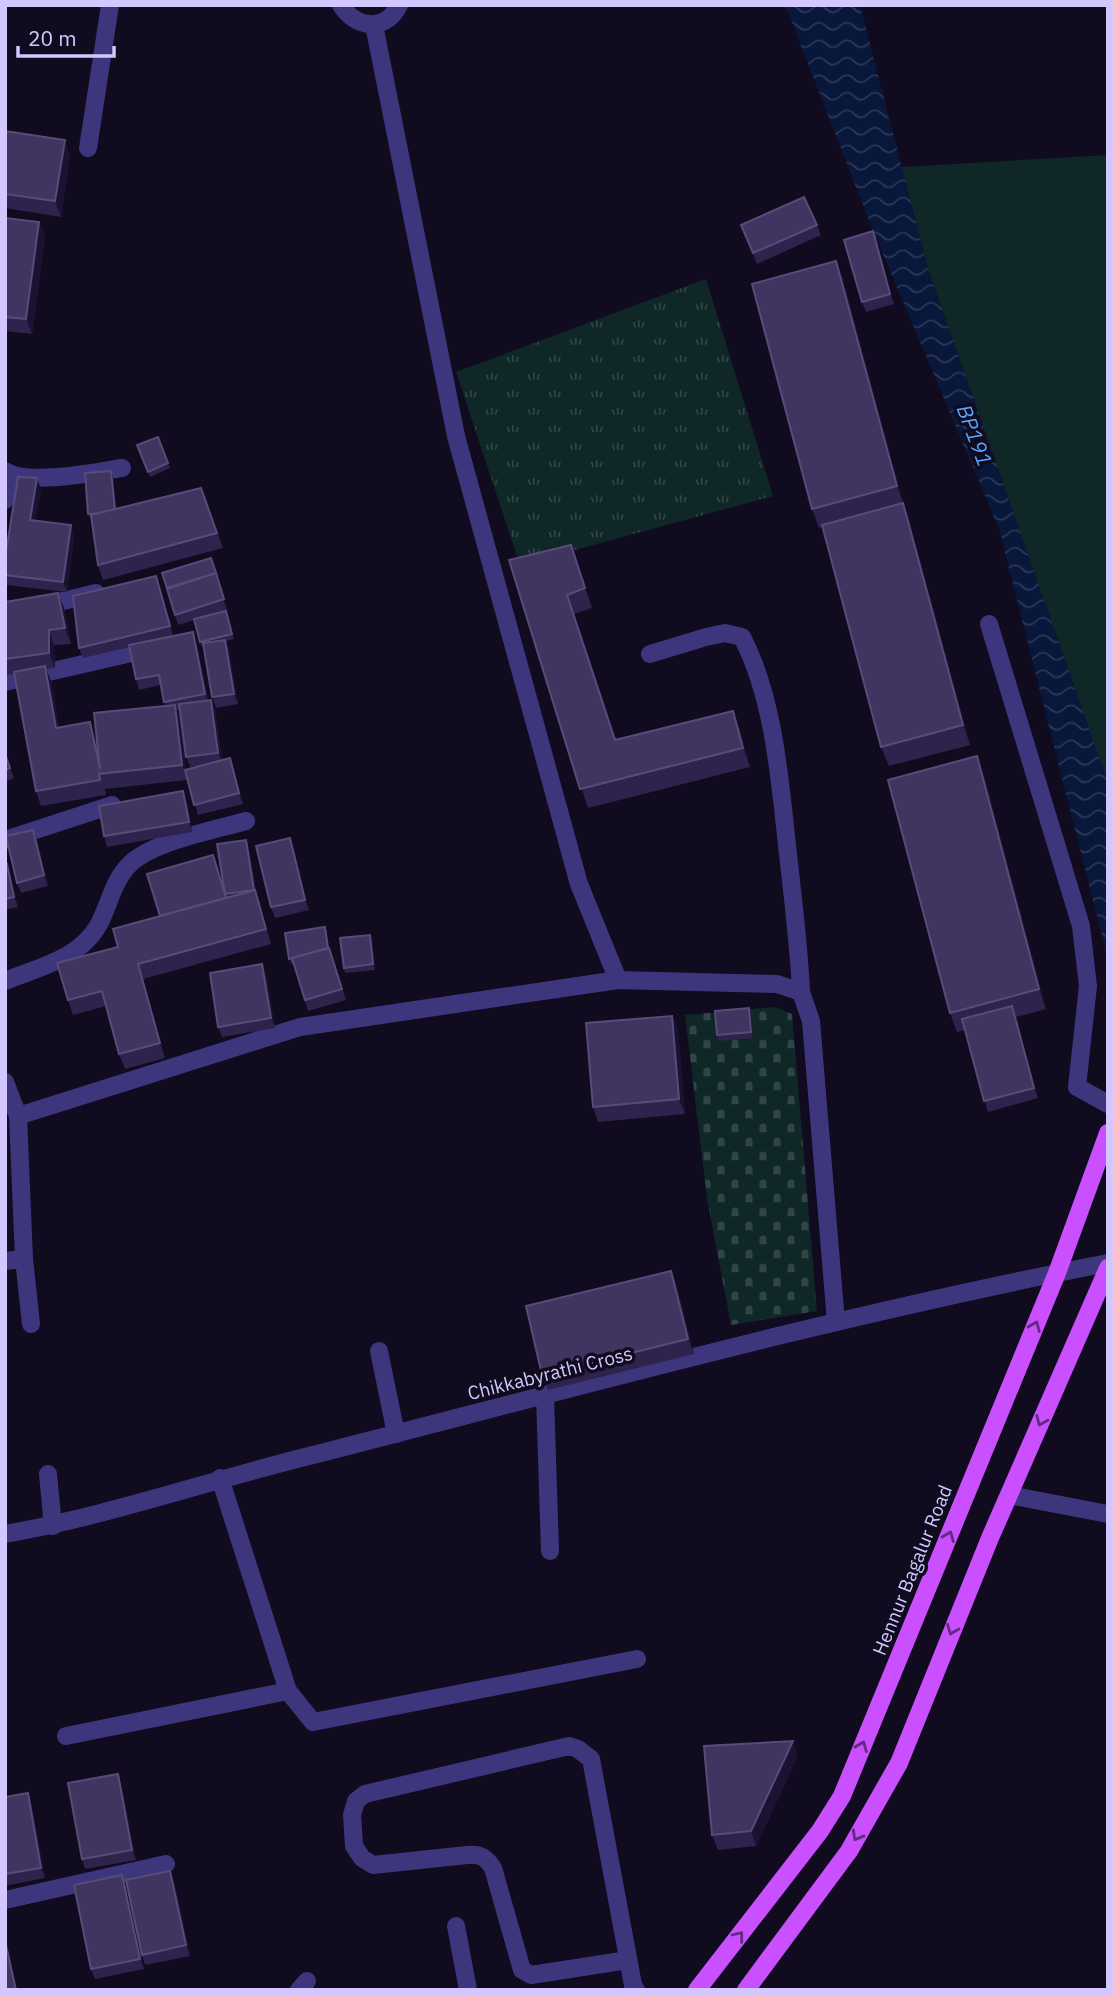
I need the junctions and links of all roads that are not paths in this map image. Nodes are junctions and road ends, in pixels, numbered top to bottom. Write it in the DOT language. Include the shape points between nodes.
graph roads {
  1 [pos="110,5"];
  2 [pos="341,5"];
  3 [pos="399,5"];
  4 [pos="374,25"];
  5 [pos="88,148"];
  6 [pos="122,468"];
  7 [pos="8,473"];
  8 [pos="5,500"];
  9 [pos="113,588"];
  10 [pos="5,615"];
  11 [pos="989,624"];
  12 [pos="174,643"];
  13 [pos="650,654"];
  14 [pos="5,682"];
  15 [pos="112,805"];
  16 [pos="246,821"];
  17 [pos="5,840"];
  18 [pos="618,980"];
  19 [pos="5,981"];
  20 [pos="801,992"];
  21 [pos="5,1082"];
  22 [pos="1108,1104"];
  23 [pos="18,1116"];
  24 [pos="1108,1133"];
  25 [pos="12,1141"];
  26 [pos="24,1259"];
  27 [pos="5,1261"];
  28 [pos="1108,1266"];
  29 [pos="1057,1273"];
  30 [pos="836,1322"];
  31 [pos="31,1324"];
  32 [pos="379,1351"];
  33 [pos="545,1396"];
  34 [pos="396,1434"];
  35 [pos="48,1474"];
  36 [pos="220,1478"];
  37 [pos="1009,1495"];
  38 [pos="1108,1514"];
  39 [pos="53,1526"];
  40 [pos="5,1534"];
  41 [pos="550,1551"];
  42 [pos="637,1659"];
  43 [pos="288,1691"];
  44 [pos="66,1736"];
  45 [pos="166,1864"];
  46 [pos="5,1900"];
  47 [pos="456,1926"];
  48 [pos="628,1960"];
  49 [pos="468,1990"];
  50 [pos="636,1990"];
  51 [pos="697,1990"];
  52 [pos="746,1990"];
  1 -- 5 [label="street"];
  2 -- 4 [label="street" via="354,20"];
  3 -- 4 [label="street" via="393,16"];
  4 -- 18 [label="street" via="456,436 579,884"];
  6 -- 7 [label="street" via="44,478"];
  7 -- 8 [label="street"];
  9 -- 10 [label="street"];
  11 -- 22 [label="street" via="1081,926 1088,986 1077,1087"];
  12 -- 14 [label="street"];
  13 -- 20 [label="street" via="725,633 741,637 750,654 776,748"];
  15 -- 17 [label="street"];
  16 -- 19 [label="street" via="156,847 132,863 115,885 100,923 73,954"];
  18 -- 20 [label="street" via="777,985"];
  18 -- 23 [label="street" via="300,1027"];
  20 -- 30 [label="street" via="811,1021"];
  21 -- 23 [label="street"];
  23 -- 25 [label="street"];
  24 -- 29 [label="main road, Hennur Bagalur Road"];
  25 -- 26 [label="street"];
  26 -- 27 [label="street"];
  26 -- 31 [label="street"];
  28 -- 29 [label="street, Chikkabyrathi Cross"];
  28 -- 37 [label="main road, one-way"];
  29 -- 30 [label="street, Chikkabyrathi Cross"];
  51 -- 29 [label="main road, Hennur Bagalur Road, one-way" via="842,1796"];
  30 -- 33 [label="street, Chikkabyrathi Cross"];
  32 -- 34 [label="street"];
  33 -- 34 [label="street, Chikkabyrathi Cross"];
  33 -- 41 [label="street"];
  34 -- 36 [label="street, Chikkabyrathi Cross"];
  35 -- 39 [label="street"];
  36 -- 39 [label="street, Chikkabyrathi Cross"];
  36 -- 43 [label="street"];
  37 -- 38 [label="street"];
  37 -- 52 [label="main road, one-way" via="899,1763 849,1851"];
  39 -- 40 [label="street, Chikkabyrathi Cross"];
  42 -- 43 [label="street" via="313,1722"];
  43 -- 44 [label="street"];
  45 -- 46 [label="street"];
  47 -- 49 [label="street"];
  48 -- 48 [label="street" via="591,1759 578,1749 569,1746 419,1781 365,1794 356,1801 354,1846 373,1865 479,1854 488,1860 522,1970 531,1975"];
  48 -- 50 [label="street"];
}
